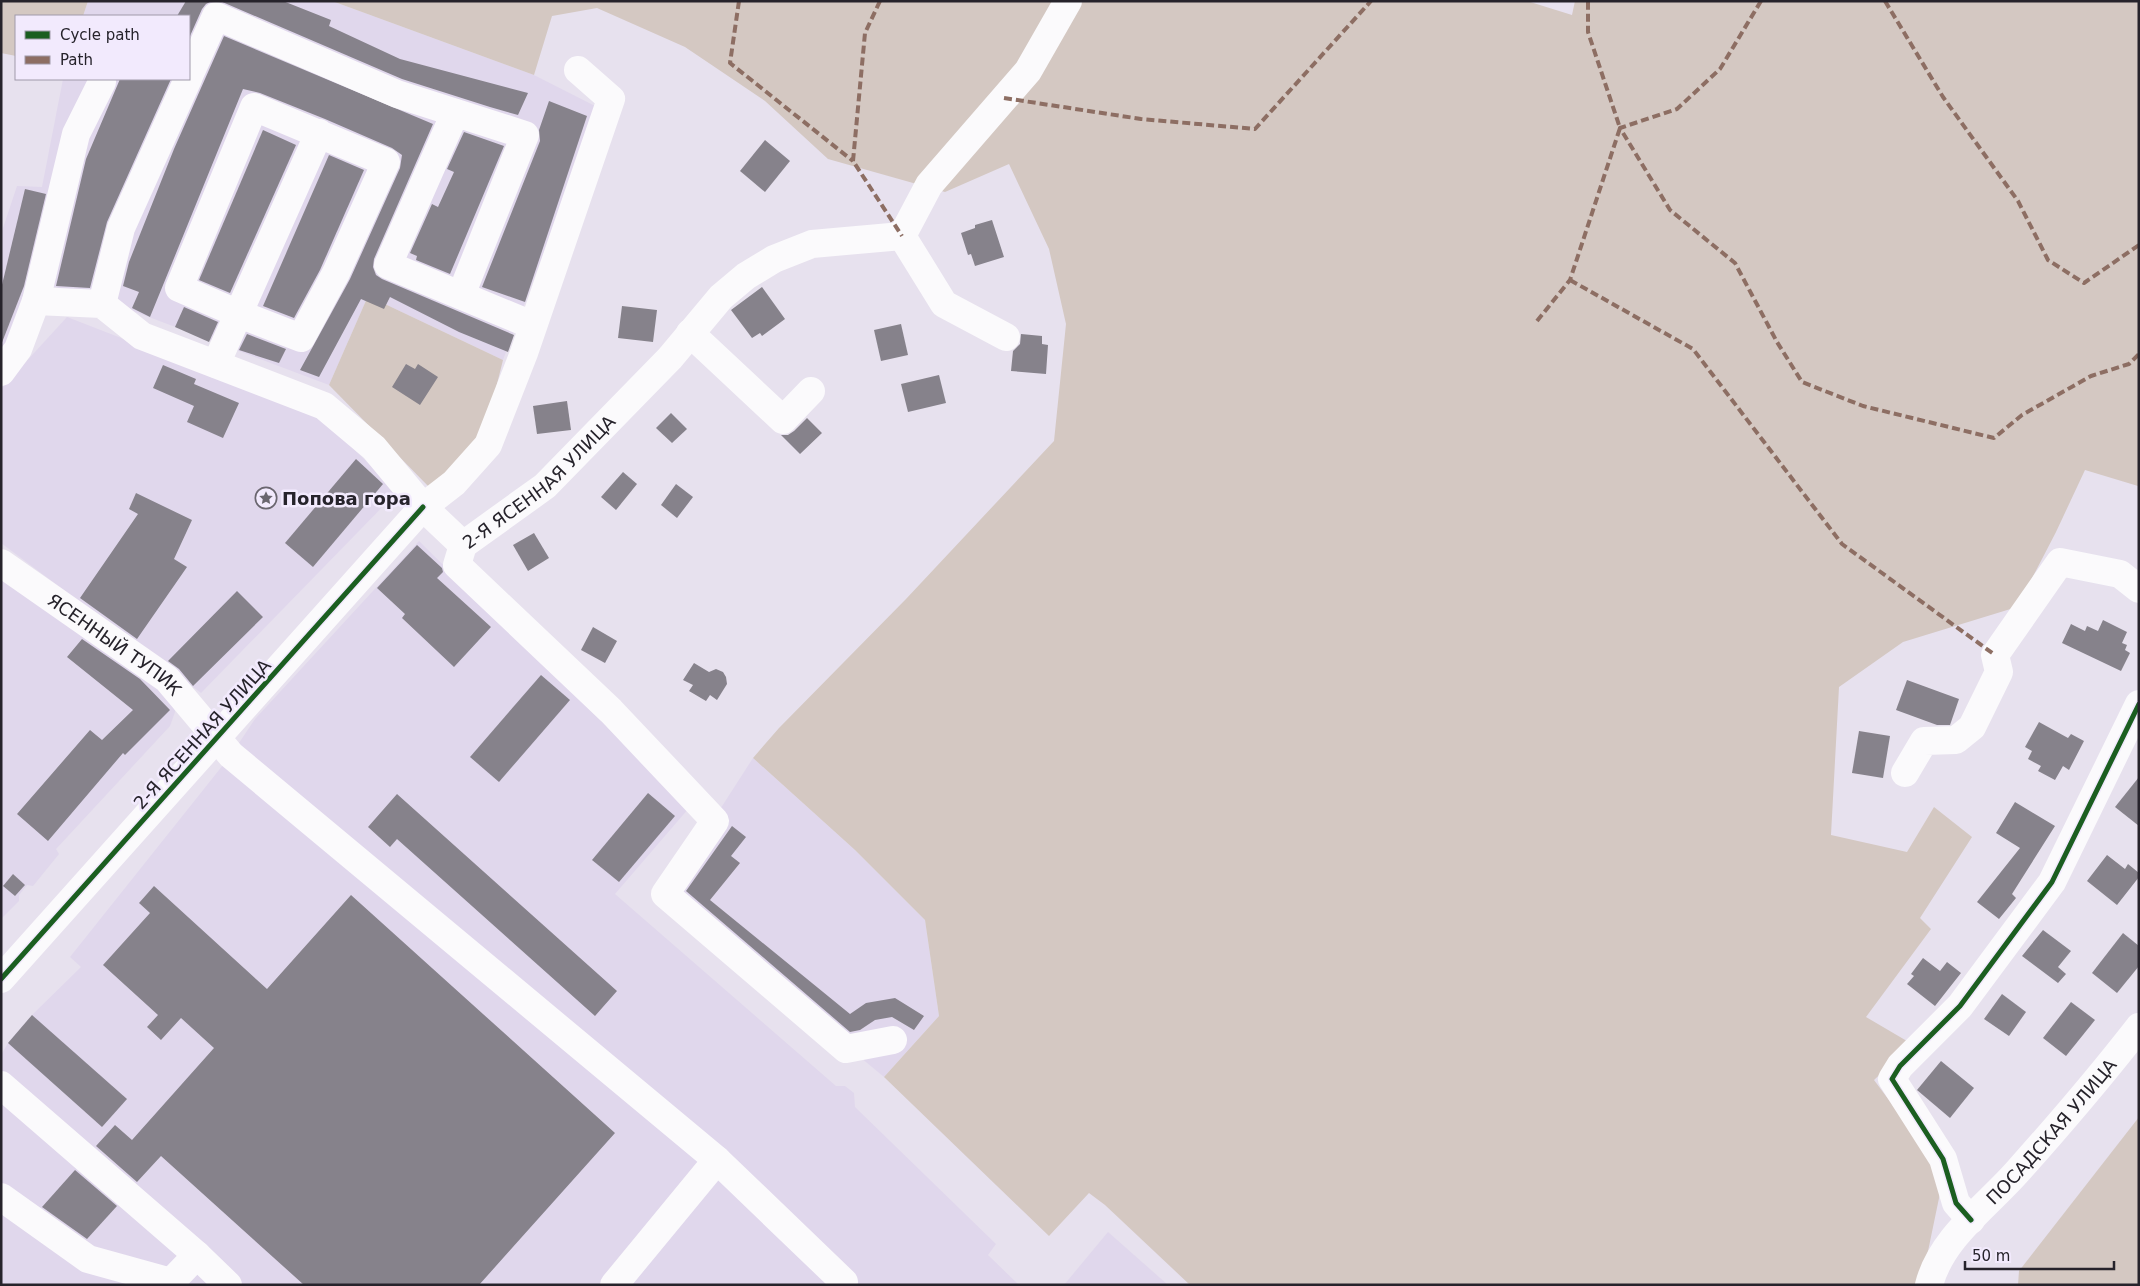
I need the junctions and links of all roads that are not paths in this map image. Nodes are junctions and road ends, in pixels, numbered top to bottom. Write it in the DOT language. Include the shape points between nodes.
graph roads {
  1 [pos="1068,1"];
  2 [pos="578,70"];
  3 [pos="190,74"];
  4 [pos="187,80"];
  5 [pos="102,82"];
  6 [pos="455,113"];
  7 [pos="320,133"];
  8 [pos="902,236"];
  9 [pos="461,295"];
  10 [pos="36,301"];
  11 [pos="102,304"];
  12 [pos="239,314"];
  13 [pos="532,325"];
  14 [pos="690,333"];
  15 [pos="1006,337"];
  16 [pos="216,364"];
  17 [pos="1,372"];
  18 [pos="810,391"];
  19 [pos="424,507"];
  20 [pos="463,545"];
  21 [pos="1,563"];
  22 [pos="2139,589"];
  23 [pos="2139,704"];
  24 [pos="216,739"];
  25 [pos="1905,773"];
  26 [pos="1,979"];
  27 [pos="2139,1027"];
  28 [pos="893,1040"];
  29 [pos="1,1085"];
  30 [pos="717,1160"];
  31 [pos="1,1197"];
  32 [pos="1971,1220"];
  33 [pos="197,1255"];
  34 [pos="228,1285"];
  35 [pos="614,1285"];
  36 [pos="842,1285"];
  37 [pos="1929,1285"];
  1 -- 8 [label="street" via="1028,71 929,185"];
  2 -- 13 [label="street" via="611,99"];
  3 -- 6 [label="street" via="216,16 397,94"];
  4 -- 11 [label="street" via="121,228"];
  5 -- 10 [label="street" via="76,134"];
  6 -- 9 [label="street" via="388,265"];
  6 -- 9 [label="street" via="525,135"];
  7 -- 12 [label="street"];
  7 -- 12 [label="street" via="254,107 180,288"];
  7 -- 12 [label="street" via="386,162 336,273 301,338"];
  8 -- 14 [label="street, 2-Я ЯСЕННАЯ УЛИЦА" via="812,244 774,259 720,297"];
  8 -- 15 [label="street" via="944,304"];
  9 -- 13 [label="street"];
  10 -- 11 [label="street"];
  10 -- 17 [label="street" via="18,349"];
  11 -- 16 [label="street" via="142,336"];
  12 -- 16 [label="street"];
  13 -- 19 [label="street" via="488,444 454,483"];
  14 -- 18 [label="street" via="784,420"];
  14 -- 20 [label="street, 2-Я ЯСЕННАЯ УЛИЦА" via="670,358 545,486"];
  16 -- 19 [label="street" via="324,406 374,448"];
  19 -- 20 [label="street, 2-Я ЯСЕННАЯ УЛИЦА"];
  19 -- 24 [label="street, 2-Я ЯСЕННАЯ УЛИЦА"];
  20 -- 28 [label="street" via="457,565 611,711 715,821 665,894 846,1049"];
  21 -- 24 [label="street, ЯСЕННЫЙ ТУПИК" via="168,679"];
  22 -- 25 [label="street" via="2120,574 2060,562 1995,656 1998,672 1972,727 1956,740 1924,741"];
  23 -- 32 [label="street" via="2052,882 1960,1006 1900,1066 1892,1079 1943,1159 1956,1203"];
  24 -- 26 [label="street, 2-Я ЯСЕННАЯ УЛИЦА"];
  24 -- 30 [label="street, ЯСЕННЫЙ ТУПИК" via="231,755"];
  27 -- 32 [label="street, ПОСАДСКАЯ УЛИЦА" via="2090,1090"];
  29 -- 33 [label="street"];
  30 -- 35 [label="street"];
  30 -- 36 [label="street, ЯСЕННЫЙ ТУПИК" via="844,1282"];
  31 -- 33 [label="street" via="88,1259 171,1282"];
  32 -- 37 [label="street, ПОСАДСКАЯ УЛИЦА" via="1946,1248 1934,1267"];
  33 -- 34 [label="street"];
}
